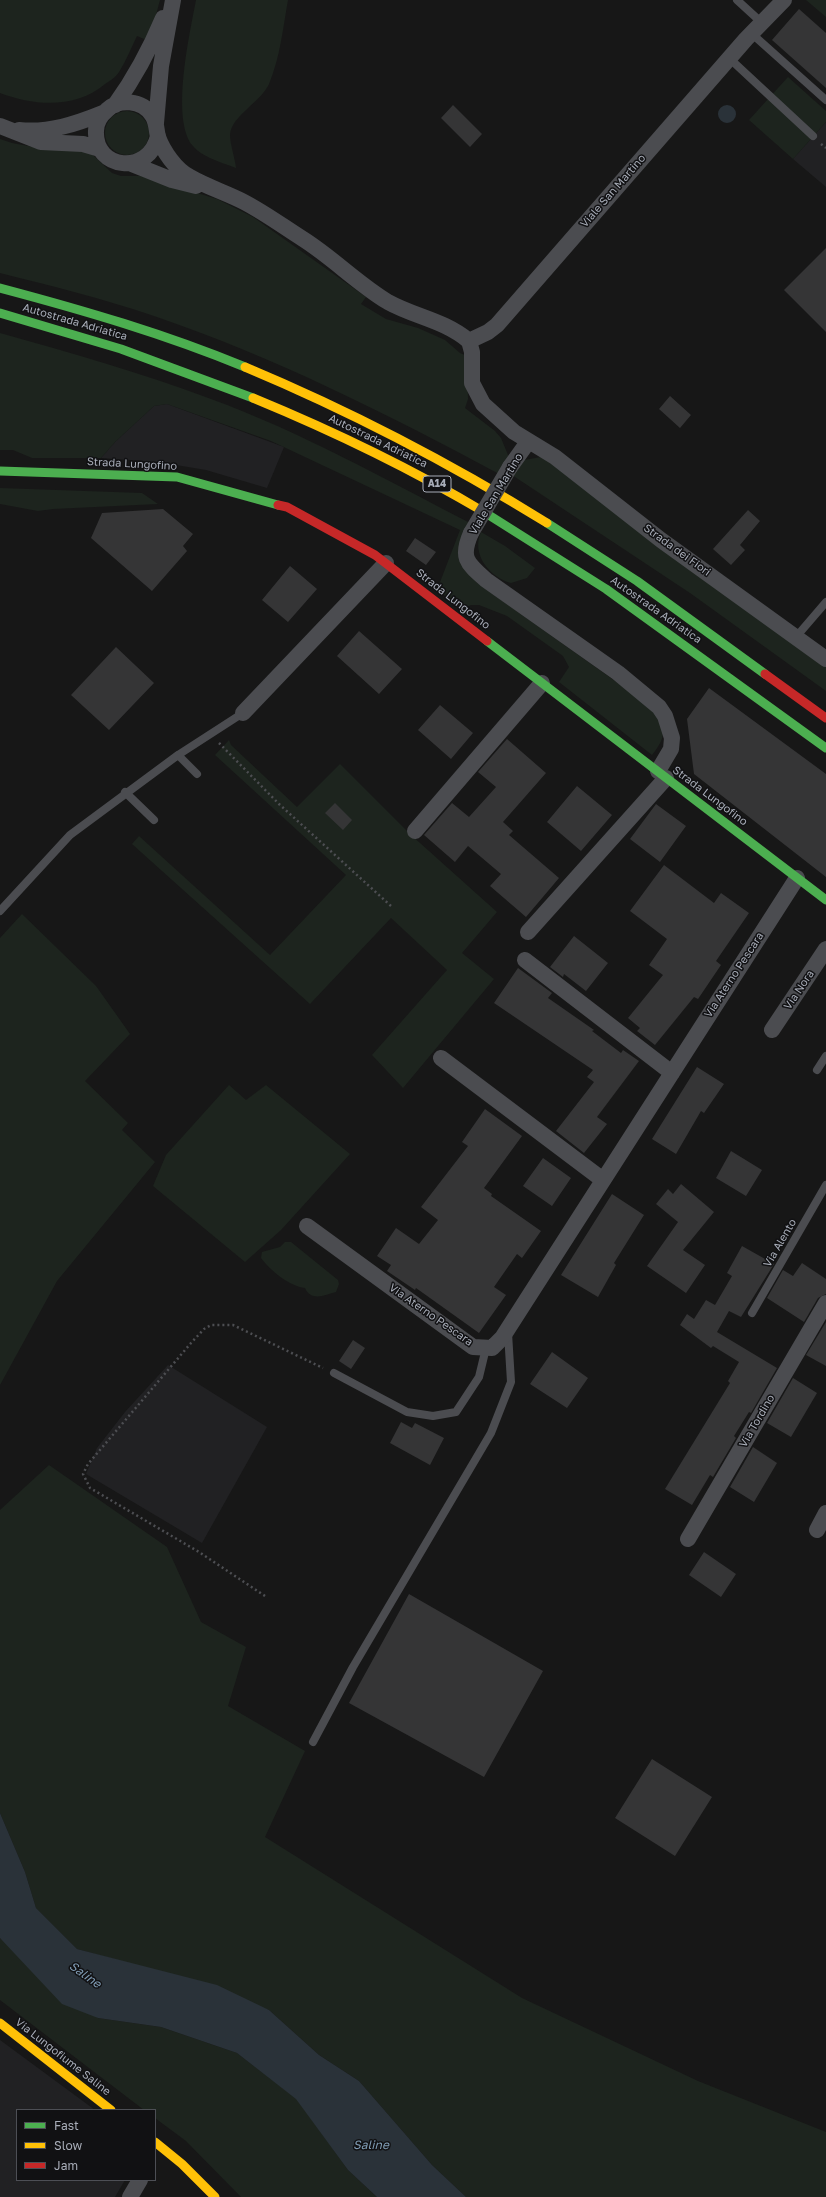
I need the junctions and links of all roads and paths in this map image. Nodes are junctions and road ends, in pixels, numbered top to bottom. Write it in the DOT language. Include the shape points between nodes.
graph roads {
  1 [pos="172,0"];
  2 [pos="737,0"];
  3 [pos="784,0"];
  4 [pos="756,28"];
  5 [pos="729,58"];
  6 [pos="826,100"];
  7 [pos="109,109"];
  8 [pos="2,127"];
  9 [pos="157,130"];
  10 [pos="813,136"];
  11 [pos="100,149"];
  12 [pos="132,164"];
  13 [pos="222,193"];
  14 [pos="0,288"];
  15 [pos="0,313"];
  16 [pos="469,341"];
  17 [pos="528,442"];
  18 [pos="0,470"];
  19 [pos="386,563"];
  20 [pos="826,602"];
  21 [pos="796,637"];
  22 [pos="826,659"];
  23 [pos="542,683"];
  24 [pos="243,713"];
  25 [pos="826,718"];
  26 [pos="210,734"];
  27 [pos="826,748"];
  28 [pos="178,756"];
  29 [pos="197,774"];
  30 [pos="662,774"];
  31 [pos="125,792"];
  32 [pos="154,820"];
  33 [pos="415,831"];
  34 [pos="797,878"];
  35 [pos="826,900"];
  36 [pos="391,906"];
  37 [pos="0,911"];
  38 [pos="528,932"];
  39 [pos="826,950"];
  40 [pos="525,960"];
  41 [pos="772,1030"];
  42 [pos="826,1056"];
  43 [pos="441,1058"];
  44 [pos="817,1070"];
  45 [pos="672,1073"];
  46 [pos="603,1180"];
  47 [pos="826,1185"];
  48 [pos="307,1226"];
  49 [pos="826,1303"];
  50 [pos="752,1313"];
  51 [pos="507,1328"];
  52 [pos="486,1348"];
  53 [pos="334,1373"];
  54 [pos="826,1513"];
  55 [pos="817,1530"];
  56 [pos="688,1539"];
  57 [pos="265,1596"];
  58 [pos="313,1742"];
  59 [pos="0,2023"];
  60 [pos="110,2109"];
  61 [pos="157,2147"];
  62 [pos="139,2181"];
  63 [pos="130,2197"];
  64 [pos="215,2197"];
  1 -- 7 [label="street" via="148,53 130,84"];
  1 -- 9 [label="street" via="162,66"];
  2 -- 4 [label="lane"];
  3 -- 4 [label="street, Viale San Martino"];
  4 -- 5 [label="street, Viale San Martino"];
  4 -- 6 [label="lane"];
  5 -- 10 [label="lane"];
  5 -- 16 [label="street, Viale San Martino" via="497,325"];
  7 -- 8 [label="street" via="79,123 53,129 30,131"];
  7 -- 9 [label="street" via="125,102 135,103 152,114"];
  7 -- 11 [label="street" via="96,130"];
  8 -- 11 [label="street" via="41,142 83,144"];
  9 -- 12 [label="street" via="153,151"];
  9 -- 13 [label="street" via="179,169 188,177"];
  11 -- 12 [label="street" via="114,161"];
  12 -- 13 [label="street" via="172,180"];
  13 -- 16 [label="street" via="244,202 305,240 390,303 438,321"];
  14 -- 25 [label="main road, Autostrada Adriatica / A14" via="120,321 220,356 337,406 438,457 538,516 628,574"];
  15 -- 27 [label="main road, Autostrada Adriatica / A14" via="121,348 230,387 346,438 431,481 568,564"];
  16 -- 17 [label="street, Viale San Martino" via="475,392 483,404"];
  17 -- 21 [label="street, Strada dei Fiori" via="555,457 661,540"];
  17 -- 30 [label="street, Viale San Martino, bridge" via="471,533 466,545 467,561 481,575 618,673 659,707 665,716 672,738"];
  18 -- 19 [label="main road, Strada Lungofino" via="177,477 287,508 375,554"];
  19 -- 23 [label="main road, Strada Lungofino"];
  19 -- 24 [label="street"];
  20 -- 21 [label="lane"];
  21 -- 22 [label="street, Strada dei Fiori"];
  23 -- 30 [label="main road, Strada Lungofino"];
  23 -- 33 [label="street"];
  24 -- 26 [label="lane"];
  26 -- 28 [label="lane"];
  26 -- 36 [label="path" via="279,804"];
  28 -- 29 [label="lane"];
  28 -- 31 [label="lane"];
  30 -- 34 [label="main road, Strada Lungofino"];
  30 -- 38 [label="street"];
  31 -- 32 [label="lane"];
  31 -- 37 [label="lane" via="70,835"];
  34 -- 35 [label="main road, Strada Lungofino"];
  34 -- 45 [label="street, Via Aterno Pescara"];
  39 -- 41 [label="street, Via Nora"];
  40 -- 45 [label="street"];
  42 -- 44 [label="lane"];
  43 -- 46 [label="street"];
  45 -- 46 [label="street, Via Aterno Pescara"];
  46 -- 51 [label="street, Via Aterno Pescara"];
  47 -- 50 [label="lane, Via Alento"];
  48 -- 52 [label="street, Via Aterno Pescara" via="473,1347"];
  49 -- 56 [label="street, Via Tordino"];
  51 -- 52 [label="street, Via Aterno Pescara" via="492,1348"];
  51 -- 58 [label="lane" via="511,1382 491,1433 361,1654"];
  52 -- 53 [label="lane" via="479,1377 456,1412 433,1416 407,1412"];
  53 -- 57 [label="path" via="233,1324 211,1325 191,1343 88,1464 83,1474 90,1488 199,1552"];
  54 -- 55 [label="street"];
  59 -- 60 [label="main road, Via Lungofiume Saline"];
  61 -- 64 [label="main road" via="182,2164"];
  62 -- 63 [label="street"];
}
